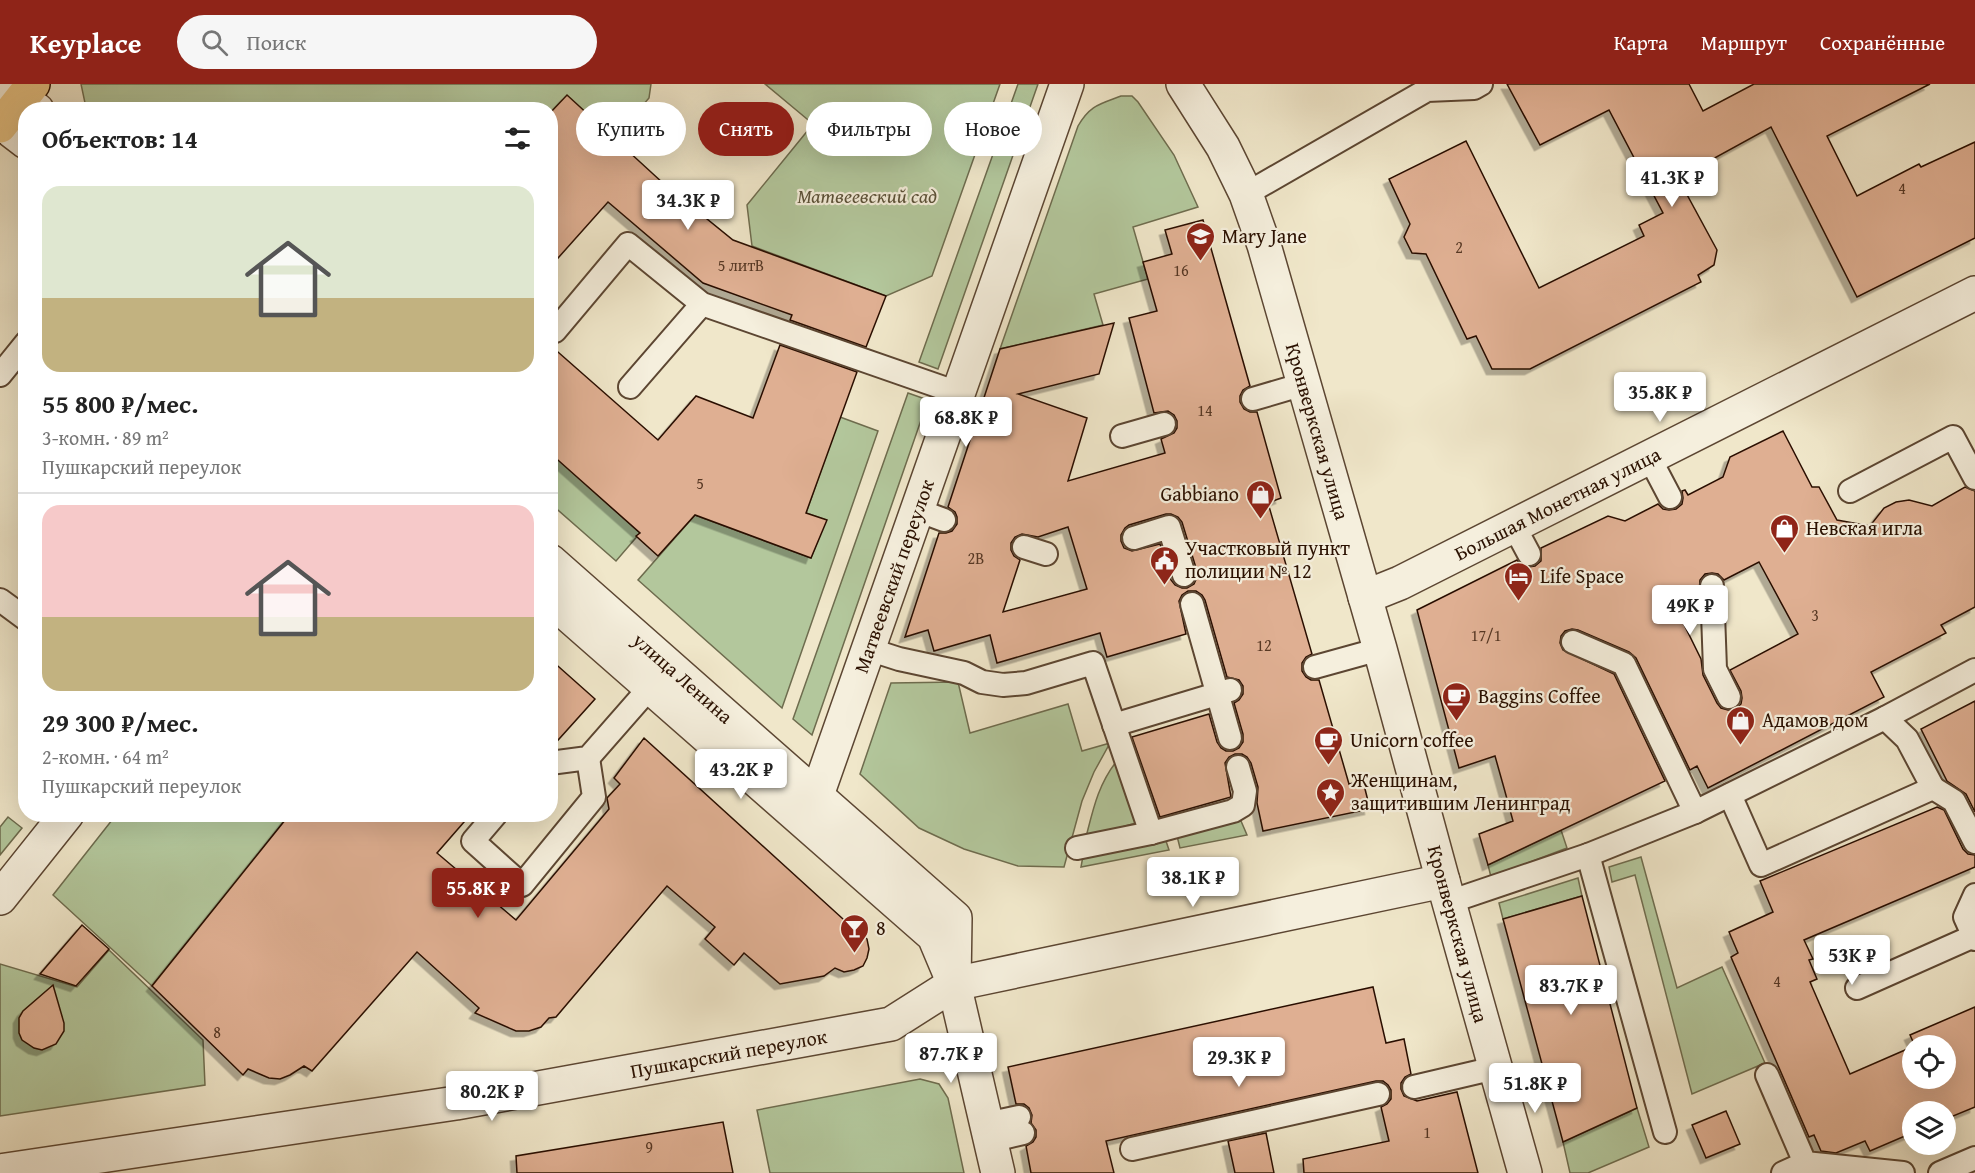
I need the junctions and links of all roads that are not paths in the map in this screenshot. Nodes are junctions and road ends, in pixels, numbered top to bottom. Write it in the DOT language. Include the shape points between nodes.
graph roads {
  1 [pos="1067,84"];
  2 [pos="1183,84"];
  3 [pos="1481,84"];
  4 [pos="1426,87"];
  5 [pos="18,105"];
  6 [pos="7,129"];
  7 [pos="1246,194"];
  8 [pos="1975,293"];
  9 [pos="702,304"];
  10 [pos="558,327"];
  11 [pos="18,353"];
  12 [pos="0,375"];
  13 [pos="1304,384"];
  14 [pos="630,387"];
  15 [pos="958,393"];
  16 [pos="1253,399"];
  17 [pos="1164,424"];
  18 [pos="1122,436"];
  19 [pos="1649,457"];
  20 [pos="1975,478"];
  21 [pos="1850,491"];
  22 [pos="1670,498"];
  23 [pos="1514,526"];
  24 [pos="1134,538"];
  25 [pos="1024,547"];
  26 [pos="1046,554"];
  27 [pos="1529,554"];
  28 [pos="558,569"];
  29 [pos="1184,575"];
  30 [pos="1712,586"];
  31 [pos="1365,597"];
  32 [pos="0,600"];
  33 [pos="1192,604"];
  34 [pos="558,605"];
  35 [pos="18,612"];
  36 [pos="1573,642"];
  37 [pos="868,649"];
  38 [pos="1380,649"];
  39 [pos="1315,667"];
  40 [pos="1975,670"];
  41 [pos="659,676"];
  42 [pos="1224,692"];
  43 [pos="1729,697"];
  44 [pos="1885,718"];
  45 [pos="1114,725"];
  46 [pos="1230,738"];
  47 [pos="588,758"];
  48 [pos="558,762"];
  49 [pos="1238,767"];
  50 [pos="1933,788"];
  51 [pos="817,795"];
  52 [pos="1730,795"];
  53 [pos="1695,812"];
  54 [pos="61,822"];
  55 [pos="489,822"];
  56 [pos="1151,833"];
  57 [pos="1975,842"];
  58 [pos="1077,848"];
  59 [pos="1588,855"];
  60 [pos="1446,891"];
  61 [pos="1975,895"];
  62 [pos="0,898"];
  63 [pos="1974,938"];
  64 [pos="954,984"];
  65 [pos="1857,988"];
  66 [pos="1495,1068"];
  67 [pos="1767,1075"];
  68 [pos="1414,1087"];
  69 [pos="1378,1094"];
  70 [pos="1021,1125"];
  71 [pos="988,1132"];
  72 [pos="1665,1132"];
  73 [pos="1132,1149"];
  74 [pos="1975,1158"];
  75 [pos="1805,1163"];
  76 [pos="95,1166"];
  77 [pos="0,1171"];
  78 [pos="998,1173"];
  79 [pos="1525,1173"];
  80 [pos="1783,1173"];
  81 [pos="1903,1173"];
  82 [pos="1940,1173"];
  1 -- 15 [label="street, Матвеевский переулок"];
  2 -- 7 [label="street, Кронверкская улица" via="1223,147"];
  3 -- 4 [label="lane" via="1474,88"];
  4 -- 7 [label="lane"];
  5 -- 6 [label="main road"];
  7 -- 13 [label="street, Кронверкская улица"];
  8 -- 19 [label="street, Большая Монетная улица"];
  9 -- 10 [label="lane" via="628,244"];
  9 -- 14 [label="lane"];
  9 -- 15 [label="lane"];
  11 -- 12 [label="lane"];
  13 -- 16 [label="lane"];
  13 -- 31 [label="street, Кронверкская улица"];
  15 -- 37 [label="street, Матвеевский переулок" via="931,515"];
  17 -- 18 [label="lane"];
  19 -- 22 [label="lane"];
  19 -- 23 [label="street, Большая Монетная улица"];
  20 -- 21 [label="lane" via="1953,437"];
  23 -- 27 [label="lane"];
  23 -- 31 [label="street, Большая Монетная улица" via="1400,584"];
  24 -- 29 [label="lane" via="1169,527"];
  25 -- 26 [label="lane"];
  28 -- 41 [label="street, улица Ленина"];
  30 -- 43 [label="lane" via="1715,669"];
  31 -- 38 [label="street, Кронверкская улица"];
  32 -- 35 [label="lane"];
  33 -- 42 [label="lane"];
  34 -- 41 [label="street, улица Ленина"];
  36 -- 53 [label="lane" via="1624,664"];
  37 -- 45 [label="lane" via="1003,685 1026,683 1093,663"];
  37 -- 51 [label="street, Матвеевский переулок"];
  38 -- 39 [label="lane"];
  38 -- 60 [label="street, Кронверкская улица"];
  40 -- 44 [label="lane"];
  41 -- 47 [label="lane"];
  41 -- 51 [label="street, улица Ленина"];
  41 -- 64 [label="street, улица Ленина" via="934,936"];
  42 -- 45 [label="lane"];
  42 -- 46 [label="lane"];
  44 -- 50 [label="lane" via="1907,739"];
  44 -- 52 [label="lane" via="1765,767"];
  45 -- 56 [label="lane"];
  47 -- 48 [label="lane"];
  47 -- 55 [label="lane" via="594,797 522,885 473,841"];
  49 -- 56 [label="lane" via="1245,791 1243,805"];
  50 -- 52 [label="lane" via="1761,865"];
  50 -- 57 [label="lane" via="1954,801"];
  51 -- 64 [label="street, улица Ленина" via="955,918"];
  52 -- 53 [label="lane"];
  53 -- 59 [label="lane"];
  54 -- 62 [label="street"];
  56 -- 58 [label="lane"];
  59 -- 60 [label="lane"];
  59 -- 72 [label="lane"];
  60 -- 64 [label="street, Пушкарский переулок"];
  60 -- 66 [label="street, Кронверкская улица"];
  61 -- 63 [label="lane" via="1965,917"];
  63 -- 65 [label="lane"];
  64 -- 71 [label="street, улица Ленина"];
  64 -- 76 [label="street, Пушкарский переулок" via="891,1024"];
  66 -- 68 [label="lane"];
  66 -- 79 [label="street, Кронверкская улица"];
  67 -- 75 [label="lane"];
  69 -- 73 [label="lane"];
  70 -- 71 [label="lane"];
  71 -- 78 [label="street, улица Ленина"];
  74 -- 82 [label="lane"];
  75 -- 80 [label="lane"];
  75 -- 81 [label="lane"];
  76 -- 77 [label="street, Пушкарский переулок"];
}
